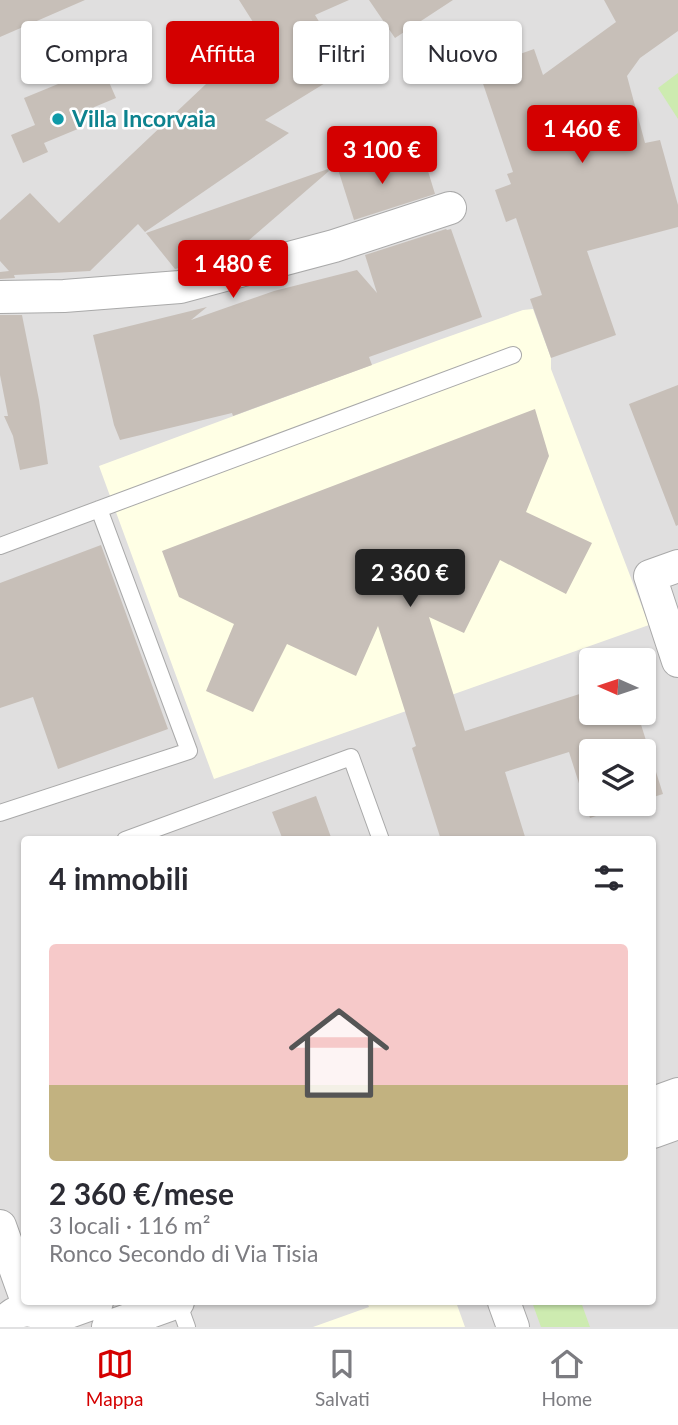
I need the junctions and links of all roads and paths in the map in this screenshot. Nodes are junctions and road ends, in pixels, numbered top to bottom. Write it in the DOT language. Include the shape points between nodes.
graph roads {
  1 [pos="450,208"];
  2 [pos="0,297"];
  3 [pos="513,355"];
  4 [pos="99,509"];
  5 [pos="0,546"];
  6 [pos="678,566"];
  7 [pos="678,661"];
  8 [pos="0,813"];
  9 [pos="136,836"];
  10 [pos="380,836"];
  11 [pos="678,1094"];
  12 [pos="656,1102"];
  13 [pos="678,1123"];
  14 [pos="656,1131"];
  15 [pos="0,1226"];
  16 [pos="21,1302"];
  17 [pos="77,1305"];
  18 [pos="170,1305"];
  19 [pos="179,1305"];
  20 [pos="505,1305"];
  21 [pos="24,1313"];
  22 [pos="108,1327"];
  23 [pos="187,1327"];
  24 [pos="513,1327"];
  1 -- 2 [label="street" via="334,247 180,287"];
  3 -- 4 [label="lane"];
  4 -- 5 [label="lane"];
  4 -- 8 [label="lane" via="189,751"];
  6 -- 7 [label="street" via="650,576"];
  9 -- 10 [label="lane" via="351,757"];
  11 -- 12 [label="street"];
  13 -- 14 [label="street"];
  15 -- 16 [label="street"];
  17 -- 21 [label="street"];
  18 -- 22 [label="street"];
  19 -- 23 [label="lane"];
  20 -- 24 [label="street"];
}
